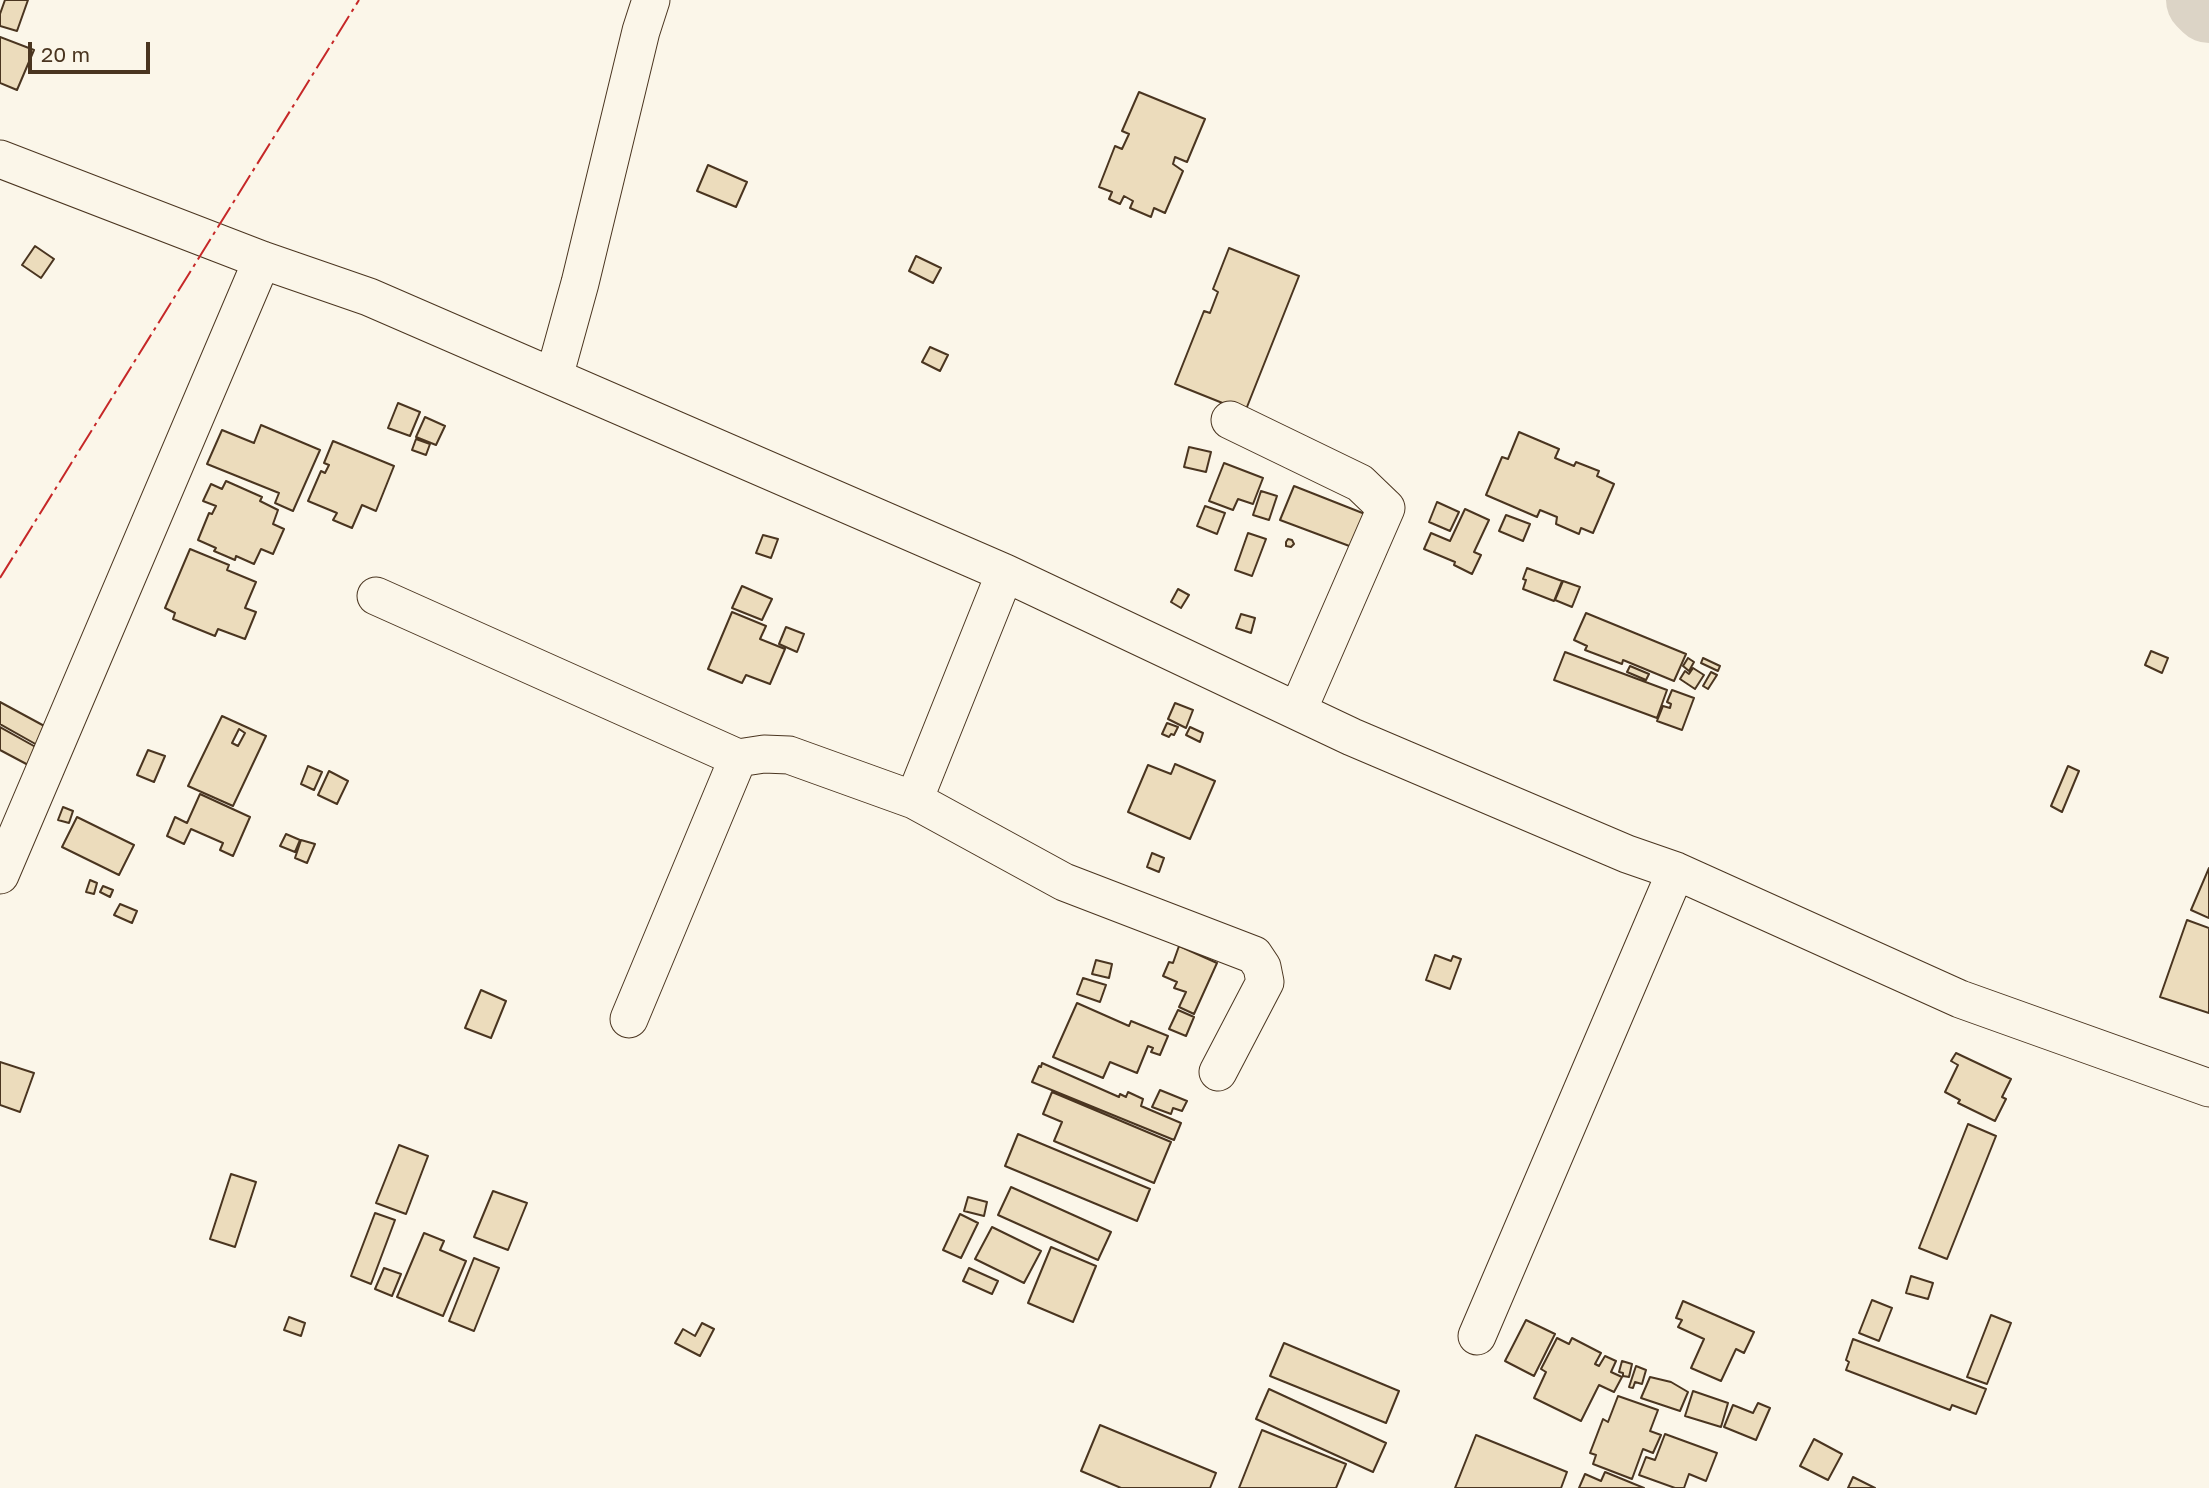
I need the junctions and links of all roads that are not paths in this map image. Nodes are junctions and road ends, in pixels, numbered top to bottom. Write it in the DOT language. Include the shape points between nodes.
graph roads {
  1 [pos="651,0"];
  2 [pos="0,159"];
  3 [pos="262,260"];
  4 [pos="554,377"];
  5 [pos="1230,420"];
  6 [pos="1004,573"];
  7 [pos="376,596"];
  8 [pos="1298,710"];
  9 [pos="738,758"];
  10 [pos="914,800"];
  11 [pos="1676,871"];
  12 [pos="0,875"];
  13 [pos="629,1019"];
  14 [pos="1218,1072"];
  15 [pos="2209,1088"];
  16 [pos="1477,1336"];
  1 -- 4 [label="street"];
  2 -- 3 [label="street"];
  3 -- 4 [label="street" via="369,297"];
  3 -- 12 [label="street"];
  4 -- 6 [label="street"];
  5 -- 8 [label="street" via="1360,482 1386,508"];
  6 -- 8 [label="street"];
  6 -- 10 [label="street"];
  7 -- 9 [label="street"];
  8 -- 11 [label="street" via="1627,855"];
  9 -- 10 [label="street" via="789,755"];
  9 -- 13 [label="street"];
  10 -- 14 [label="street" via="1064,882 1254,955 1265,982"];
  11 -- 15 [label="street" via="1960,999"];
  11 -- 16 [label="street"];
}
